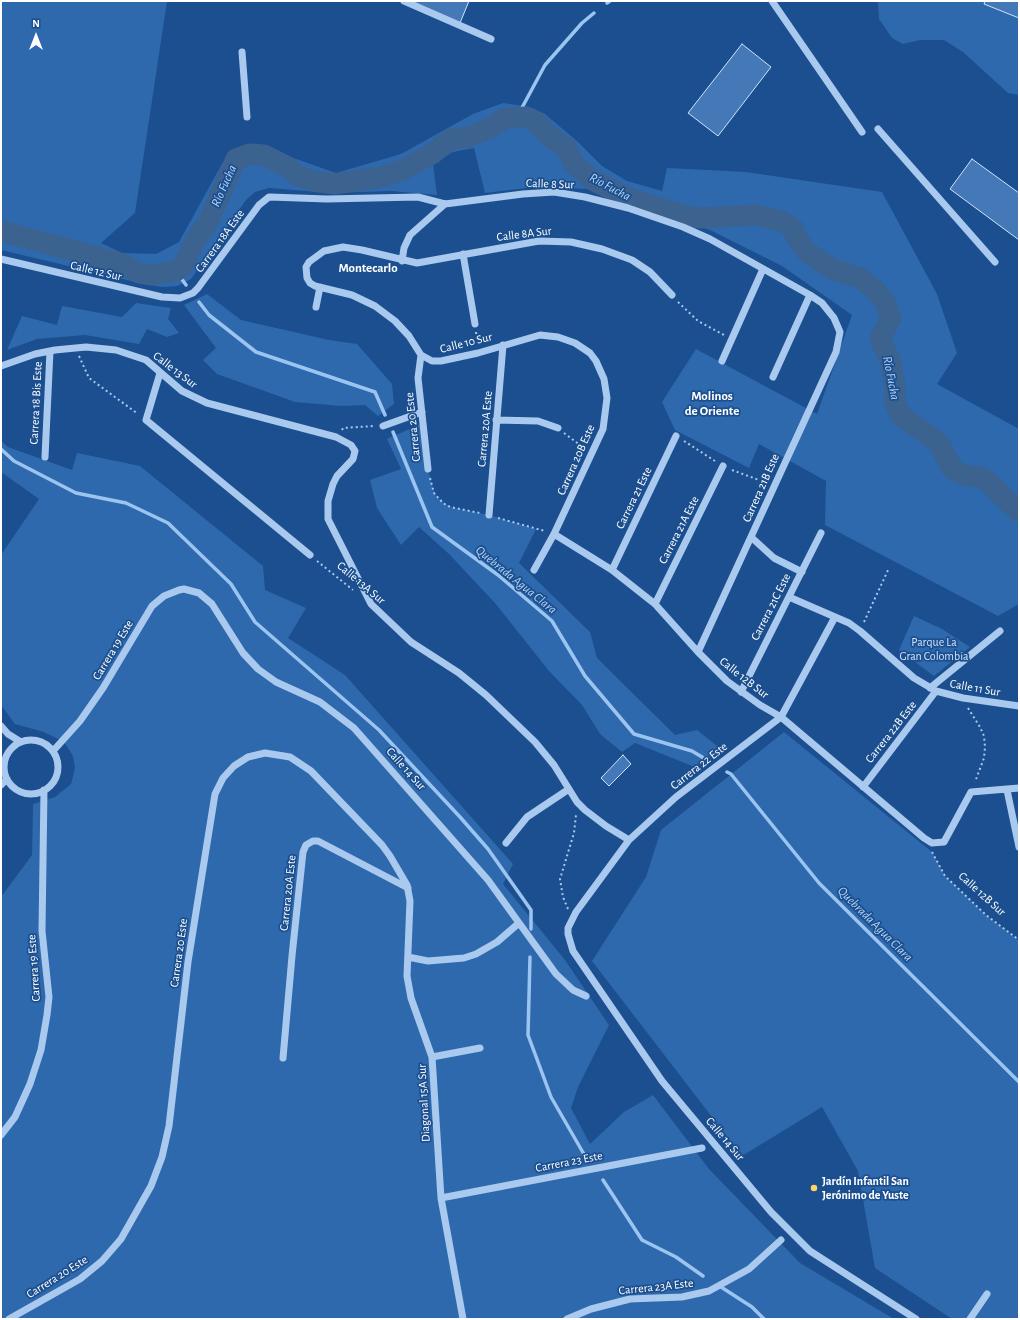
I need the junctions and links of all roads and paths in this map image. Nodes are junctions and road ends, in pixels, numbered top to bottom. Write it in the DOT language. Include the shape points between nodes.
graph roads {
  1 [pos="404,1"];
  2 [pos="772,1"];
  3 [pos="492,39"];
  4 [pos="242,52"];
  5 [pos="247,117"];
  6 [pos="878,129"];
  7 [pos="862,132"];
  8 [pos="269,197"];
  9 [pos="445,204"];
  10 [pos="463,254"];
  11 [pos="1,259"];
  12 [pos="402,261"];
  13 [pos="995,262"];
  14 [pos="763,269"];
  15 [pos="322,288"];
  16 [pos="672,295"];
  17 [pos="810,295"];
  18 [pos="187,296"];
  19 [pos="316,307"];
  20 [pos="475,324"];
  21 [pos="840,332"];
  22 [pos="732,340"];
  23 [pos="502,345"];
  24 [pos="75,348"];
  25 [pos="50,351"];
  26 [pos="478,353"];
  27 [pos="421,355"];
  28 [pos="722,361"];
  29 [pos="1,366"];
  30 [pos="600,370"];
  31 [pos="160,372"];
  32 [pos="773,377"];
  33 [pos="422,412"];
  34 [pos="146,420"];
  35 [pos="496,420"];
  36 [pos="383,426"];
  37 [pos="558,428"];
  38 [pos="676,436"];
  39 [pos="336,437"];
  40 [pos="592,454"];
  41 [pos="45,457"];
  42 [pos="723,466"];
  43 [pos="428,469"];
  44 [pos="437,497"];
  45 [pos="489,515"];
  46 [pos="821,533"];
  47 [pos="554,534"];
  48 [pos="751,537"];
  49 [pos="310,555"];
  50 [pos="889,568"];
  51 [pos="534,570"];
  52 [pos="612,570"];
  53 [pos="802,572"];
  54 [pos="184,589"];
  55 [pos="789,597"];
  56 [pos="371,604"];
  57 [pos="655,604"];
  58 [pos="835,617"];
  59 [pos="860,631"];
  60 [pos="1000,631"];
  61 [pos="698,652"];
  62 [pos="933,689"];
  63 [pos="741,692"];
  64 [pos="963,698"];
  65 [pos="1019,706"];
  66 [pos="781,717"];
  67 [pos="1,726"];
  68 [pos="21,742"];
  69 [pos="53,751"];
  70 [pos="3,767"];
  71 [pos="7,779"];
  72 [pos="1,785"];
  73 [pos="863,787"];
  74 [pos="1019,788"];
  75 [pos="570,789"];
  76 [pos="44,790"];
  77 [pos="1007,790"];
  78 [pos="971,792"];
  79 [pos="577,802"];
  80 [pos="924,838"];
  81 [pos="629,840"];
  82 [pos="506,844"];
  83 [pos="1019,847"];
  84 [pos="408,888"];
  85 [pos="572,918"];
  86 [pos="519,923"];
  87 [pos="568,928"];
  88 [pos="1019,940"];
  89 [pos="408,957"];
  90 [pos="586,996"];
  91 [pos="480,1048"];
  92 [pos="432,1057"];
  93 [pos="283,1058"];
  94 [pos="1,1135"];
  95 [pos="702,1148"];
  96 [pos="441,1198"];
  97 [pos="780,1240"];
  98 [pos="987,1294"];
  99 [pos="9,1319"];
  100 [pos="463,1319"];
  101 [pos="567,1319"];
  102 [pos="916,1319"];
  103 [pos="970,1319"];
  1 -- 3 [label="street"];
  2 -- 7 [label="street"];
  4 -- 5 [label="street"];
  6 -- 13 [label="street"];
  8 -- 9 [label="street, Calle 8 Sur" via="327,200 418,197"];
  8 -- 18 [label="street, Carrera 18A Este" via="259,205 198,288"];
  9 -- 12 [label="street" via="415,228 404,248"];
  9 -- 14 [label="street, Calle 8 Sur" via="539,192 585,196 683,227"];
  10 -- 12 [label="street, Calle 8A Sur" via="417,263"];
  10 -- 16 [label="street, Calle 8A Sur" via="539,241 587,245 618,254 637,263 658,279"];
  10 -- 20 [label="street"];
  11 -- 18 [label="street, Calle 12 Sur" via="168,298"];
  12 -- 15 [label="street, Calle 8A Sur" via="362,250 333,248 309,262 306,273 310,283"];
  14 -- 17 [label="street, Calle 8 Sur"];
  14 -- 22 [label="street"];
  15 -- 19 [label="street"];
  15 -- 27 [label="street" via="352,295 375,306 403,329"];
  16 -- 22 [label="path" via="698,321"];
  17 -- 21 [label="street, Calle 8 Sur" via="822,303 834,318"];
  17 -- 32 [label="street"];
  20 -- 26 [label="path"];
  21 -- 48 [label="street, Carrera 21B Este" via="836,352"];
  22 -- 28 [label="street"];
  23 -- 26 [label="street, Calle 10 Sur"];
  23 -- 30 [label="street, Calle 10 Sur" via="531,336 558,337 590,353"];
  23 -- 35 [label="street, Carrera 20A Este"];
  24 -- 25 [label="street, Calle 13 Sur"];
  24 -- 31 [label="street, Calle 13 Sur" via="101,348 128,353 146,360"];
  24 -- 34 [label="path" via="89,378"];
  25 -- 29 [label="street, Calle 13 Sur"];
  25 -- 41 [label="street, Carrera 18 Bis Este"];
  26 -- 27 [label="street, Calle 10 Sur" via="437,362"];
  27 -- 33 [label="street, Carrera 20 Este" via="418,378"];
  30 -- 40 [label="street, Carrera 20B Este" via="606,388 607,408"];
  31 -- 34 [label="street"];
  31 -- 39 [label="street, Calle 13 Sur" via="182,391 207,403"];
  33 -- 36 [label="street"];
  33 -- 43 [label="street, Carrera 20 Este"];
  34 -- 49 [label="street"];
  35 -- 37 [label="street" via="538,421"];
  35 -- 45 [label="street, Carrera 20A Este"];
  36 -- 39 [label="path" via="343,428"];
  37 -- 40 [label="path"];
  38 -- 52 [label="street, Carrera 21 Este"];
  39 -- 56 [label="street, Calle 13 Sur" via="353,447 355,455 333,484 328,501 328,519"];
  40 -- 47 [label="street, Carrera 20B Este"];
  42 -- 57 [label="street, Carrera 21A Este"];
  43 -- 44 [label="path, Carrera 20 Este"];
  46 -- 53 [label="street, Carrera 21C Este"];
  47 -- 51 [label="street"];
  47 -- 52 [label="street, Calle 12B Sur"];
  48 -- 53 [label="street" via="774,558"];
  48 -- 61 [label="street, Carrera 21B Este"];
  49 -- 56 [label="path, Calle 13A Sur"];
  50 -- 59 [label="path"];
  52 -- 57 [label="street, Calle 12B Sur"];
  53 -- 55 [label="street, Carrera 21C Este"];
  54 -- 69 [label="street, Carrera 19 Este" via="164,596 152,606 103,688 80,721"];
  54 -- 86 [label="street, Calle 14 Sur" via="199,594 212,604 243,653 267,676 320,702 354,728 459,845"];
  55 -- 58 [label="street, Calle 11 Sur"];
  55 -- 63 [label="street, Carrera 21C Este"];
  56 -- 75 [label="street, Calle 13A Sur" via="412,642 459,673 525,731 550,759"];
  57 -- 61 [label="street, Calle 12B Sur"];
  58 -- 59 [label="street, Calle 11 Sur"];
  58 -- 66 [label="street, Carrera 22 Este"];
  59 -- 62 [label="street, Calle 11 Sur" via="914,678"];
  60 -- 62 [label="street, Carrera 22B Este"];
  61 -- 63 [label="street, Calle 12B Sur"];
  62 -- 64 [label="street, Calle 11 Sur"];
  62 -- 73 [label="street, Carrera 22B Este"];
  63 -- 66 [label="street, Calle 12B Sur"];
  64 -- 65 [label="street, Calle 11 Sur"];
  64 -- 78 [label="path" via="980,727 985,747 984,758"];
  66 -- 73 [label="street, Calle 12B Sur"];
  66 -- 81 [label="street, Carrera 22 Este" via="676,798"];
  67 -- 68 [label="street"];
  68 -- 69 [label="street" via="39,741"];
  68 -- 70 [label="street" via="13,746"];
  69 -- 76 [label="street" via="58,769 51,784"];
  70 -- 71 [label="street"];
  71 -- 72 [label="street"];
  71 -- 76 [label="street" via="23,792 36,793"];
  73 -- 80 [label="street, Calle 12B Sur"];
  74 -- 77 [label="street"];
  75 -- 79 [label="street, Calle 13A Sur"];
  75 -- 82 [label="street" via="527,817"];
  76 -- 94 [label="street, Carrera 19 Este" via="42,931 49,997 47,1015 41,1050 30,1084 15,1116"];
  77 -- 78 [label="street"];
  77 -- 83 [label="street"];
  78 -- 80 [label="street, Calle 12B Sur" via="944,842 932,843"];
  79 -- 81 [label="street, Calle 13A Sur" via="595,818"];
  79 -- 85 [label="path" via="574,833 560,879 562,897"];
  80 -- 88 [label="path, Calle 12B Sur" via="945,876 986,915"];
  81 -- 85 [label="street, Carrera 22 Este"];
  84 -- 89 [label="street, Diagonal 15A Sur"];
  84 -- 93 [label="street, Carrera 20A Este" via="318,842 313,841 306,845 303,852"];
  84 -- 99 [label="street, Carrera 20 Este" via="382,845 311,771 297,761 282,755 265,754 248,757 228,772 218,786 214,802 188,962 168,1126 157,1171 144,1200 121,1239 102,1261 80,1279"];
  85 -- 87 [label="street, Carrera 22 Este"];
  86 -- 89 [label="street" via="492,945 464,958 428,961"];
  86 -- 90 [label="street, Calle 14 Sur" via="556,974 573,990"];
  87 -- 102 [label="street, Calle 14 Sur" via="573,951 662,1081 771,1212 810,1252"];
  89 -- 92 [label="street, Diagonal 15A Sur" via="407,976 411,998"];
  91 -- 92 [label="street"];
  92 -- 96 [label="street, Diagonal 15A Sur"];
  95 -- 96 [label="street, Carrera 23 Este"];
  96 -- 100 [label="street, Diagonal 15A Sur"];
  97 -- 101 [label="street, Carrera 23A Este" via="749,1269 709,1291 682,1297 630,1299 598,1307"];
  98 -- 103 [label="street"];
}
